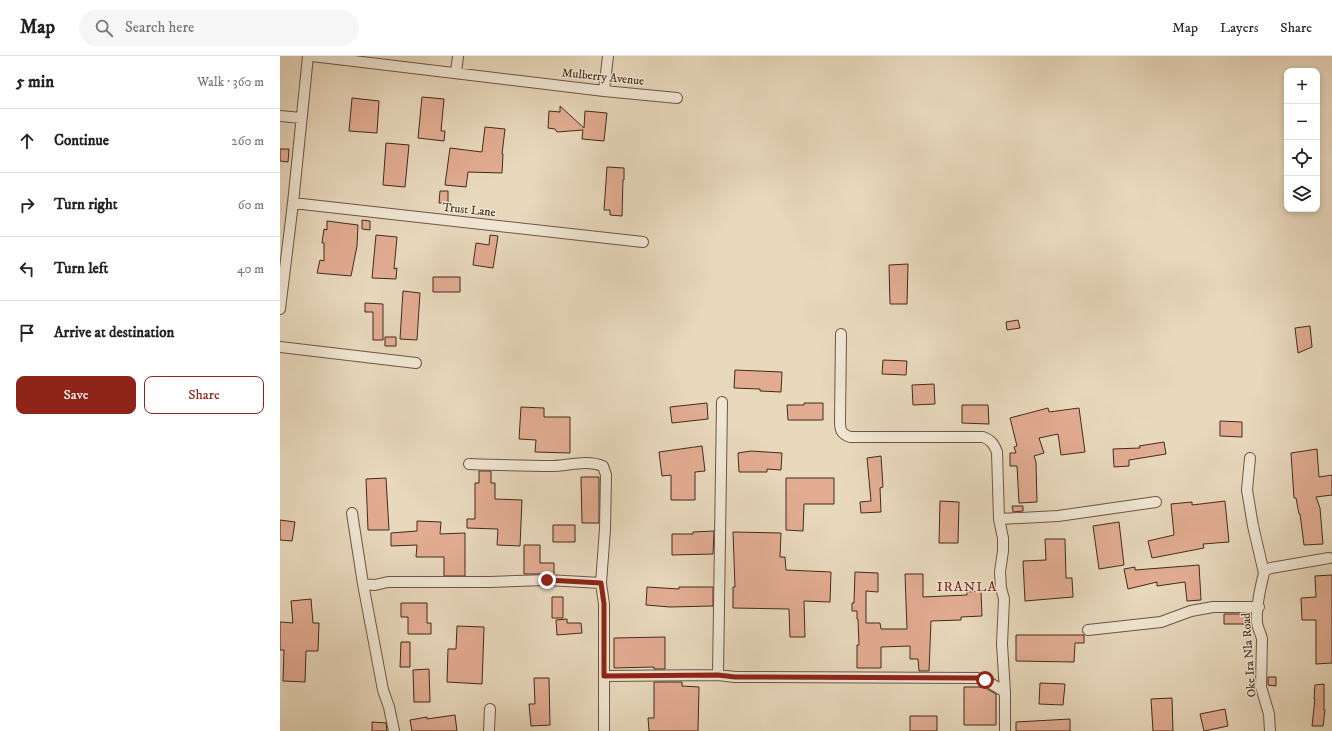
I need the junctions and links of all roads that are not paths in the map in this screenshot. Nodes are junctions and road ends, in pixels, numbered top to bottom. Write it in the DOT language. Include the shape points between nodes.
graph roads {
  1 [pos="308,56"];
  2 [pos="312,56"];
  3 [pos="458,56"];
  4 [pos="608,56"];
  5 [pos="456,72"];
  6 [pos="604,91"];
  7 [pos="677,98"];
  8 [pos="280,116"];
  9 [pos="301,118"];
  10 [pos="293,203"];
  11 [pos="643,242"];
  12 [pos="283,262"];
  13 [pos="280,309"];
  14 [pos="841,334"];
  15 [pos="280,347"];
  16 [pos="416,363"];
  17 [pos="722,402"];
  18 [pos="1250,458"];
  19 [pos="469,464"];
  20 [pos="1156,502"];
  21 [pos="352,513"];
  22 [pos="999,519"];
  23 [pos="1329,558"];
  24 [pos="1264,573"];
  25 [pos="601,583"];
  26 [pos="363,584"];
  27 [pos="1259,607"];
  28 [pos="1088,630"];
  29 [pos="718,675"];
  30 [pos="604,676"];
  31 [pos="1005,692"];
  32 [pos="490,709"];
  33 [pos="394,731"];
  34 [pos="489,731"];
  35 [pos="604,731"];
  36 [pos="1005,731"];
  37 [pos="1270,731"];
  1 -- 9 [label="street"];
  2 -- 5 [label="street, Mulberry Avenue"];
  3 -- 5 [label="street"];
  4 -- 6 [label="street"];
  5 -- 6 [label="street, Mulberry Avenue"];
  6 -- 7 [label="street, Mulberry Avenue"];
  8 -- 9 [label="street"];
  9 -- 10 [label="street"];
  10 -- 11 [label="street, Trust Lane"];
  10 -- 12 [label="street"];
  12 -- 13 [label="street"];
  14 -- 22 [label="street" via="840,430 844,435 984,437 991,440 996,452"];
  15 -- 16 [label="street"];
  17 -- 29 [label="street"];
  18 -- 24 [label="street" via="1247,490"];
  19 -- 25 [label="street" via="552,466 588,462 603,466 606,475"];
  20 -- 22 [label="street" via="1058,516"];
  21 -- 26 [label="street"];
  22 -- 31 [label="street" via="1003,538 1000,588 1004,599 1002,644"];
  23 -- 24 [label="street" via="1271,568"];
  24 -- 27 [label="street, Oke Ira Nla Road"];
  25 -- 26 [label="street" via="547,580"];
  25 -- 30 [label="street" via="604,604"];
  26 -- 33 [label="street" via="383,690"];
  27 -- 28 [label="street" via="1213,607 1191,611 1161,622"];
  27 -- 37 [label="street, Oke Ira Nla Road" via="1257,620 1262,639 1261,687 1269,714"];
  29 -- 30 [label="street"];
  29 -- 31 [label="street" via="978,678"];
  30 -- 35 [label="street"];
  31 -- 36 [label="street"];
  32 -- 34 [label="street"];
}
